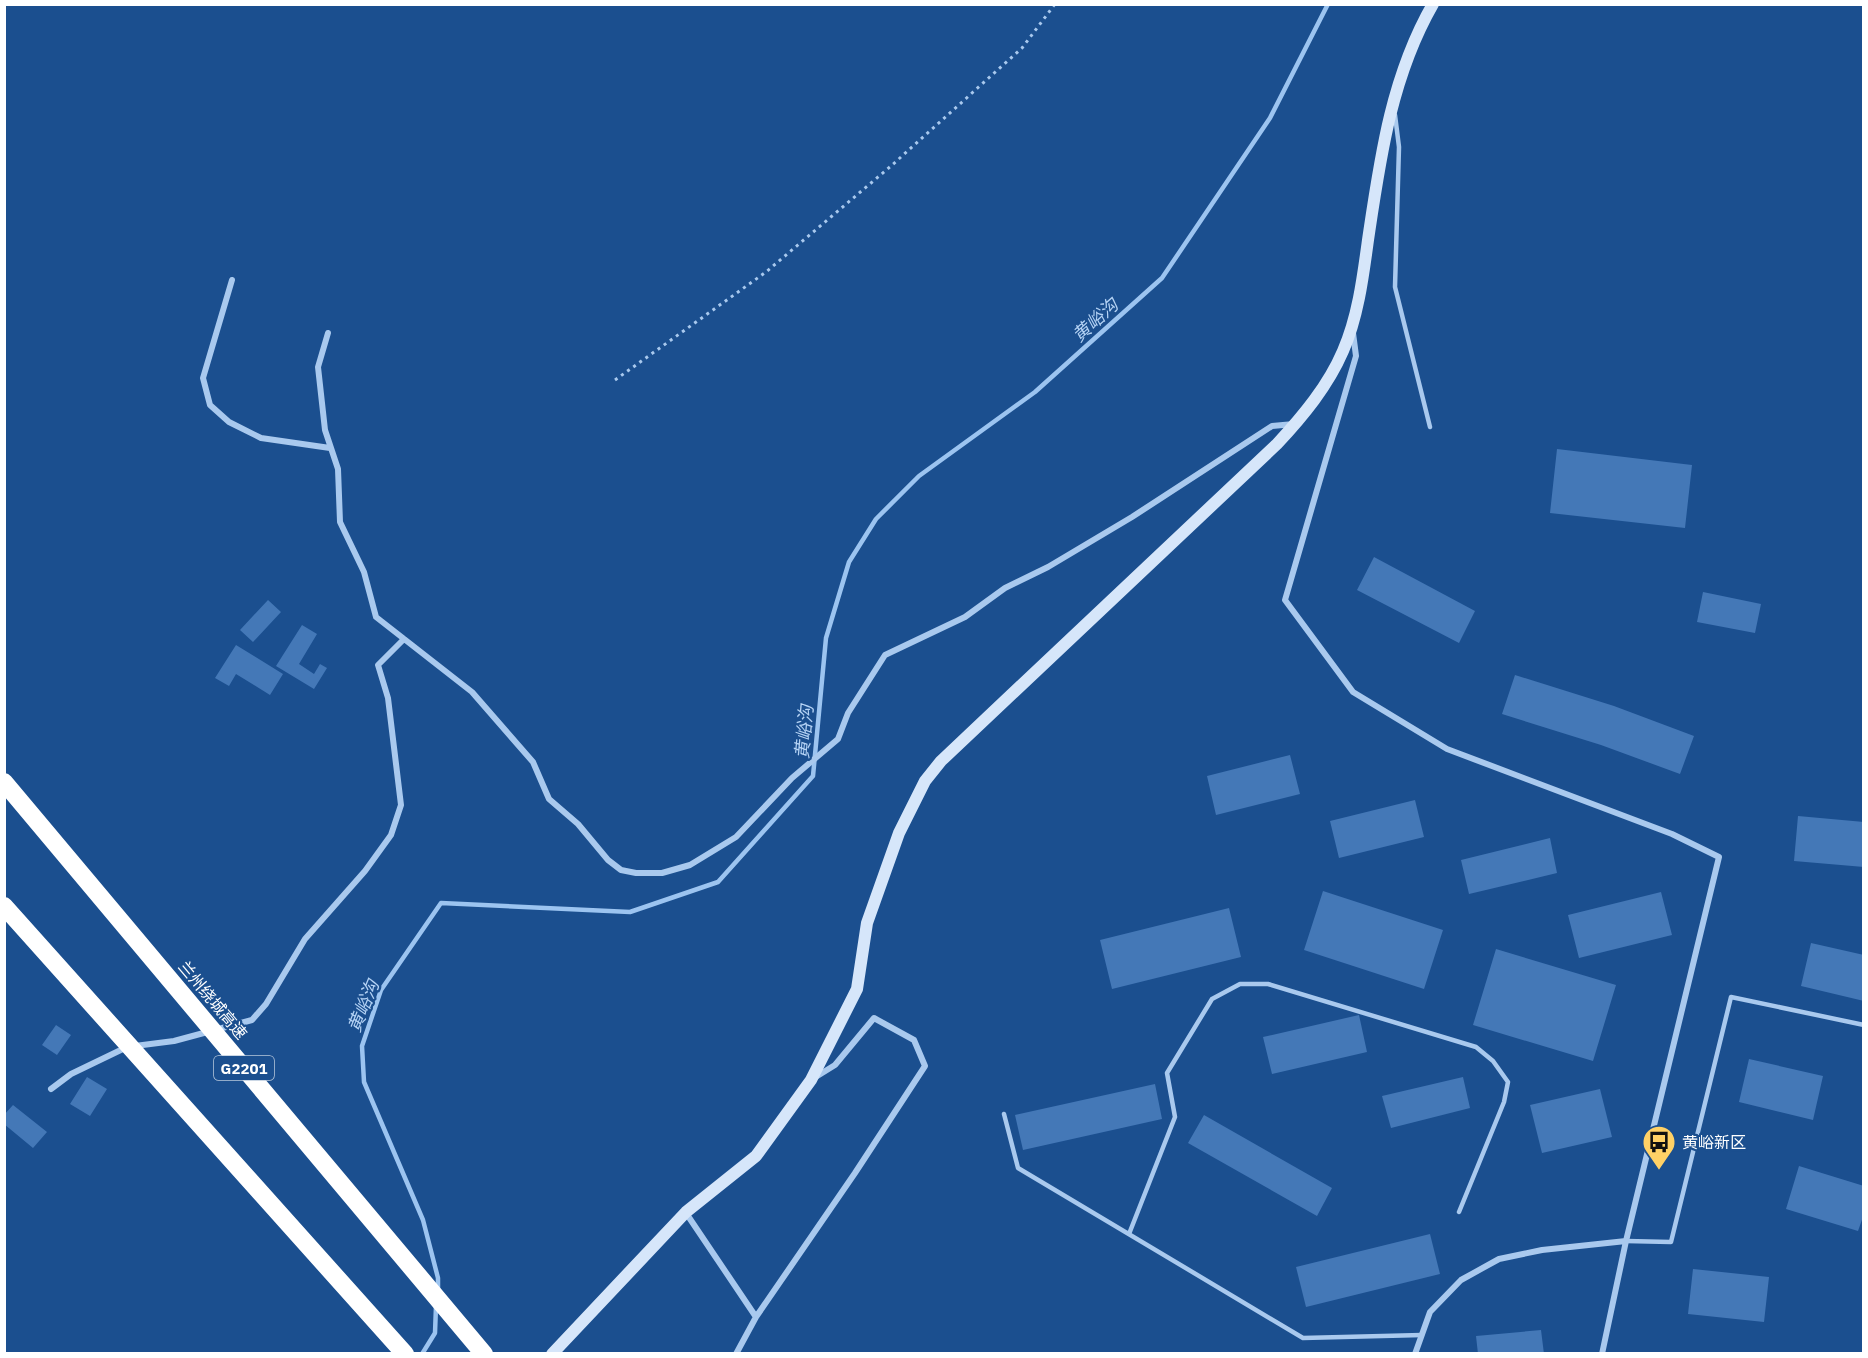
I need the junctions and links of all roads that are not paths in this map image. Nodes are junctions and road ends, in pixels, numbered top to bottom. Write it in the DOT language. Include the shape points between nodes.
graph roads {
  1 [pos="1432,4"];
  2 [pos="1393,101"];
  3 [pos="232,280"];
  4 [pos="1352,323"];
  5 [pos="328,333"];
  6 [pos="1296,424"];
  7 [pos="1430,427"];
  8 [pos="330,448"];
  9 [pos="404,639"];
  10 [pos="4,782"];
  11 [pos="4,906"];
  12 [pos="1863,1025"];
  13 [pos="811,1080"];
  14 [pos="51,1089"];
  15 [pos="1004,1114"];
  16 [pos="686,1212"];
  17 [pos="1459,1212"];
  18 [pos="1129,1234"];
  19 [pos="1626,1241"];
  20 [pos="756,1317"];
  21 [pos="1422,1335"];
  22 [pos="405,1353"];
  23 [pos="484,1353"];
  24 [pos="552,1353"];
  25 [pos="736,1353"];
  26 [pos="1415,1353"];
  27 [pos="1602,1353"];
  1 -- 2 [label="main road" via="1416,33"];
  2 -- 4 [label="main road"];
  2 -- 7 [label="lane" via="1399,147 1395,287"];
  3 -- 8 [label="street" via="203,378 210,405 229,422 261,438"];
  4 -- 6 [label="main road" via="1331,375"];
  4 -- 19 [label="street" via="1356,356 1285,600 1353,692 1447,749 1672,834 1719,857"];
  5 -- 8 [label="street" via="318,367"];
  6 -- 9 [label="street" via="1272,426 1132,517 1005,588 965,617 885,655 838,738 824,752 792,778 736,837 690,865 662,873 621,870 608,860 578,824 549,800 533,762 472,692"];
  6 -- 13 [label="main road" via="941,760 899,833 867,923 856,989"];
  8 -- 9 [label="street" via="338,469 340,522 364,572 376,616"];
  9 -- 14 [label="street" via="378,665 388,698 401,805 391,835 365,872 305,939 266,1004 252,1020 174,1041 128,1047 71,1074"];
  10 -- 23 [label="highway, 兰州绕城高速 / G2201"];
  11 -- 22 [label="highway"];
  12 -- 19 [label="lane" via="1731,997 1671,1242"];
  13 -- 16 [label="main road" via="756,1156"];
  13 -- 20 [label="street" via="835,1065 874,1018 914,1040 925,1066"];
  15 -- 18 [label="lane" via="1018,1168"];
  16 -- 20 [label="street"];
  16 -- 24 [label="main road"];
  17 -- 18 [label="lane" via="1504,1102 1508,1082 1493,1061 1476,1047 1268,984 1240,984 1212,999 1167,1073 1175,1117"];
  18 -- 21 [label="lane" via="1304,1338"];
  19 -- 21 [label="street" via="1499,1259 1461,1280 1430,1312"];
  19 -- 27 [label="street"];
  20 -- 25 [label="street"];
  21 -- 26 [label="street"];
}
